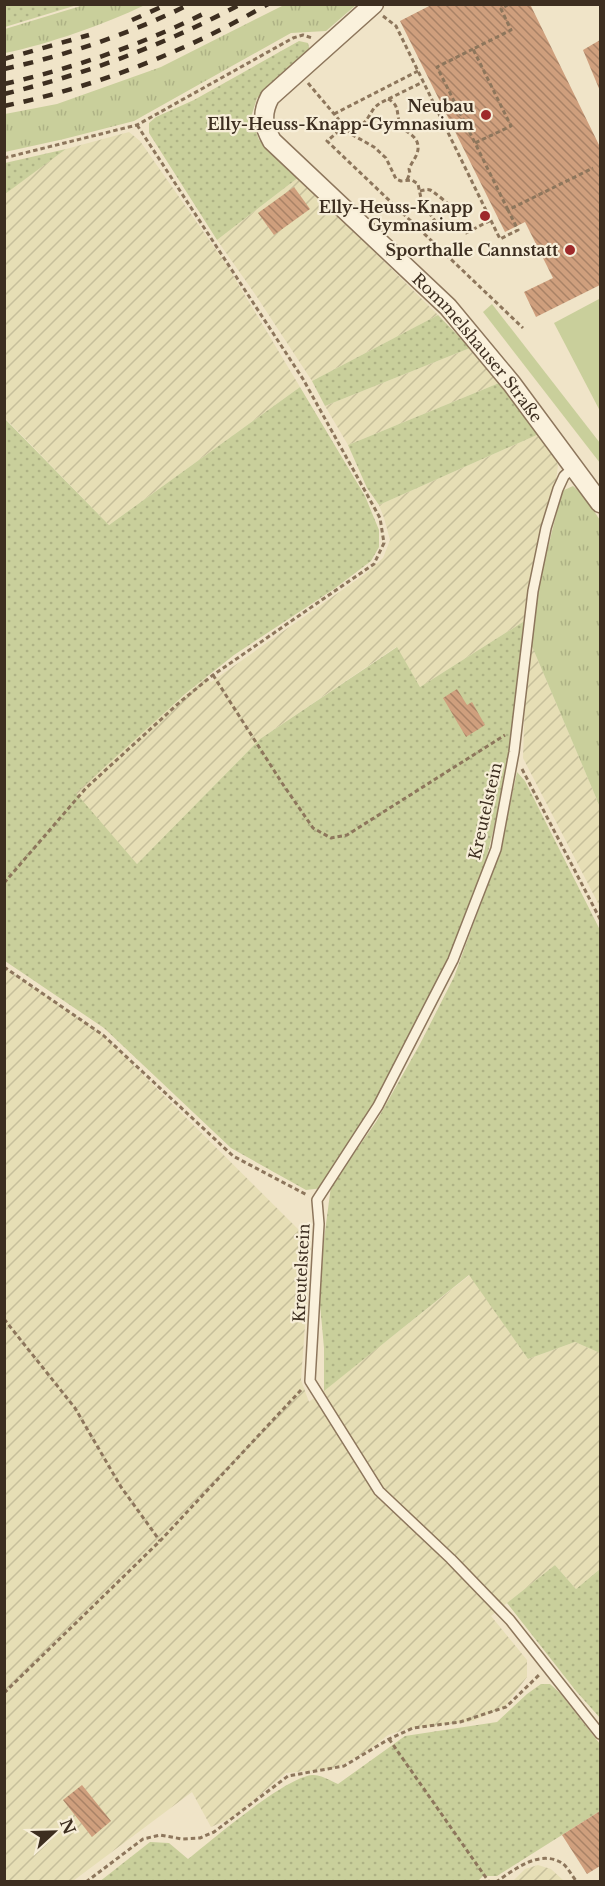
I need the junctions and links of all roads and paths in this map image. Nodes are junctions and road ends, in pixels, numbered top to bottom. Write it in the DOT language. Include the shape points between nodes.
graph roads {
  1 [pos="509,4"];
  2 [pos="373,6"];
  3 [pos="473,49"];
  4 [pos="324,50"];
  5 [pos="299,72"];
  6 [pos="418,72"];
  7 [pos="423,81"];
  8 [pos="388,99"];
  9 [pos="334,114"];
  10 [pos="137,125"];
  11 [pos="345,126"];
  12 [pos="351,134"];
  13 [pos="475,143"];
  14 [pos="4,158"];
  15 [pos="593,168"];
  16 [pos="407,180"];
  17 [pos="420,191"];
  18 [pos="508,210"];
  19 [pos="491,220"];
  20 [pos="451,226"];
  21 [pos="523,328"];
  22 [pos="574,467"];
  23 [pos="600,503"];
  24 [pos="213,675"];
  25 [pos="517,728"];
  26 [pos="514,752"];
  27 [pos="4,883"];
  28 [pos="600,919"];
  29 [pos="4,967"];
  30 [pos="317,1200"];
  31 [pos="4,1319"];
  32 [pos="310,1381"];
  33 [pos="160,1541"];
  34 [pos="547,1667"];
  35 [pos="4,1693"];
  36 [pos="600,1734"];
  37 [pos="389,1738"];
  38 [pos="86,1881"];
  39 [pos="489,1881"];
  40 [pos="496,1881"];
  41 [pos="577,1881"];
  1 -- 3 [label="path" via="501,9 511,30"];
  2 -- 4 [label="street"];
  2 -- 6 [label="path" via="396,26"];
  3 -- 13 [label="path" via="437,67"];
  3 -- 13 [label="path" via="511,126"];
  4 -- 5 [label="street"];
  4 -- 10 [label="path" via="311,38 293,38"];
  5 -- 9 [label="path"];
  5 -- 22 [label="street, Rommelshauser Straße" via="264,108 266,130 272,141 448,307"];
  6 -- 7 [label="path"];
  6 -- 9 [label="path"];
  7 -- 8 [label="path"];
  7 -- 19 [label="path"];
  8 -- 12 [label="path" via="374,108"];
  8 -- 16 [label="path" via="397,107 402,126 418,146"];
  9 -- 11 [label="path"];
  10 -- 14 [label="path"];
  10 -- 24 [label="path" via="303,379 380,518 384,543 374,564"];
  11 -- 12 [label="path"];
  11 -- 21 [label="path" via="327,141"];
  12 -- 16 [label="path" via="386,158 396,179"];
  13 -- 18 [label="path"];
  15 -- 18 [label="path"];
  16 -- 17 [label="path" via="417,184"];
  17 -- 20 [label="path" via="422,203 438,225"];
  17 -- 20 [label="path" via="432,190 448,202 453,210"];
  18 -- 19 [label="path" via="518,230 500,239"];
  19 -- 20 [label="path" via="466,233"];
  22 -- 23 [label="street, Rommelshauser Straße"];
  22 -- 25 [label="lane, Kreutelstein" via="558,489 546,528 533,591"];
  24 -- 25 [label="path" via="313,828 331,838 347,835"];
  24 -- 27 [label="path" via="86,788"];
  25 -- 26 [label="lane, Kreutelstein"];
  26 -- 28 [label="path, Kreutelstein"];
  26 -- 30 [label="lane, Kreutelstein" via="496,849 453,960 378,1106"];
  29 -- 30 [label="path" via="104,1035 233,1156"];
  30 -- 32 [label="lane, Kreutelstein"];
  31 -- 33 [label="path" via="75,1408 121,1487"];
  32 -- 33 [label="path"];
  32 -- 34 [label="lane" via="379,1491 452,1559 510,1620"];
  33 -- 35 [label="path"];
  34 -- 36 [label="lane"];
  34 -- 37 [label="path" via="506,1707 460,1722 413,1728"];
  37 -- 38 [label="path" via="344,1766 288,1776 214,1832 200,1838 160,1835 143,1839"];
  37 -- 39 [label="path"];
  40 -- 41 [label="path" via="527,1862 546,1859 562,1863"];
}
